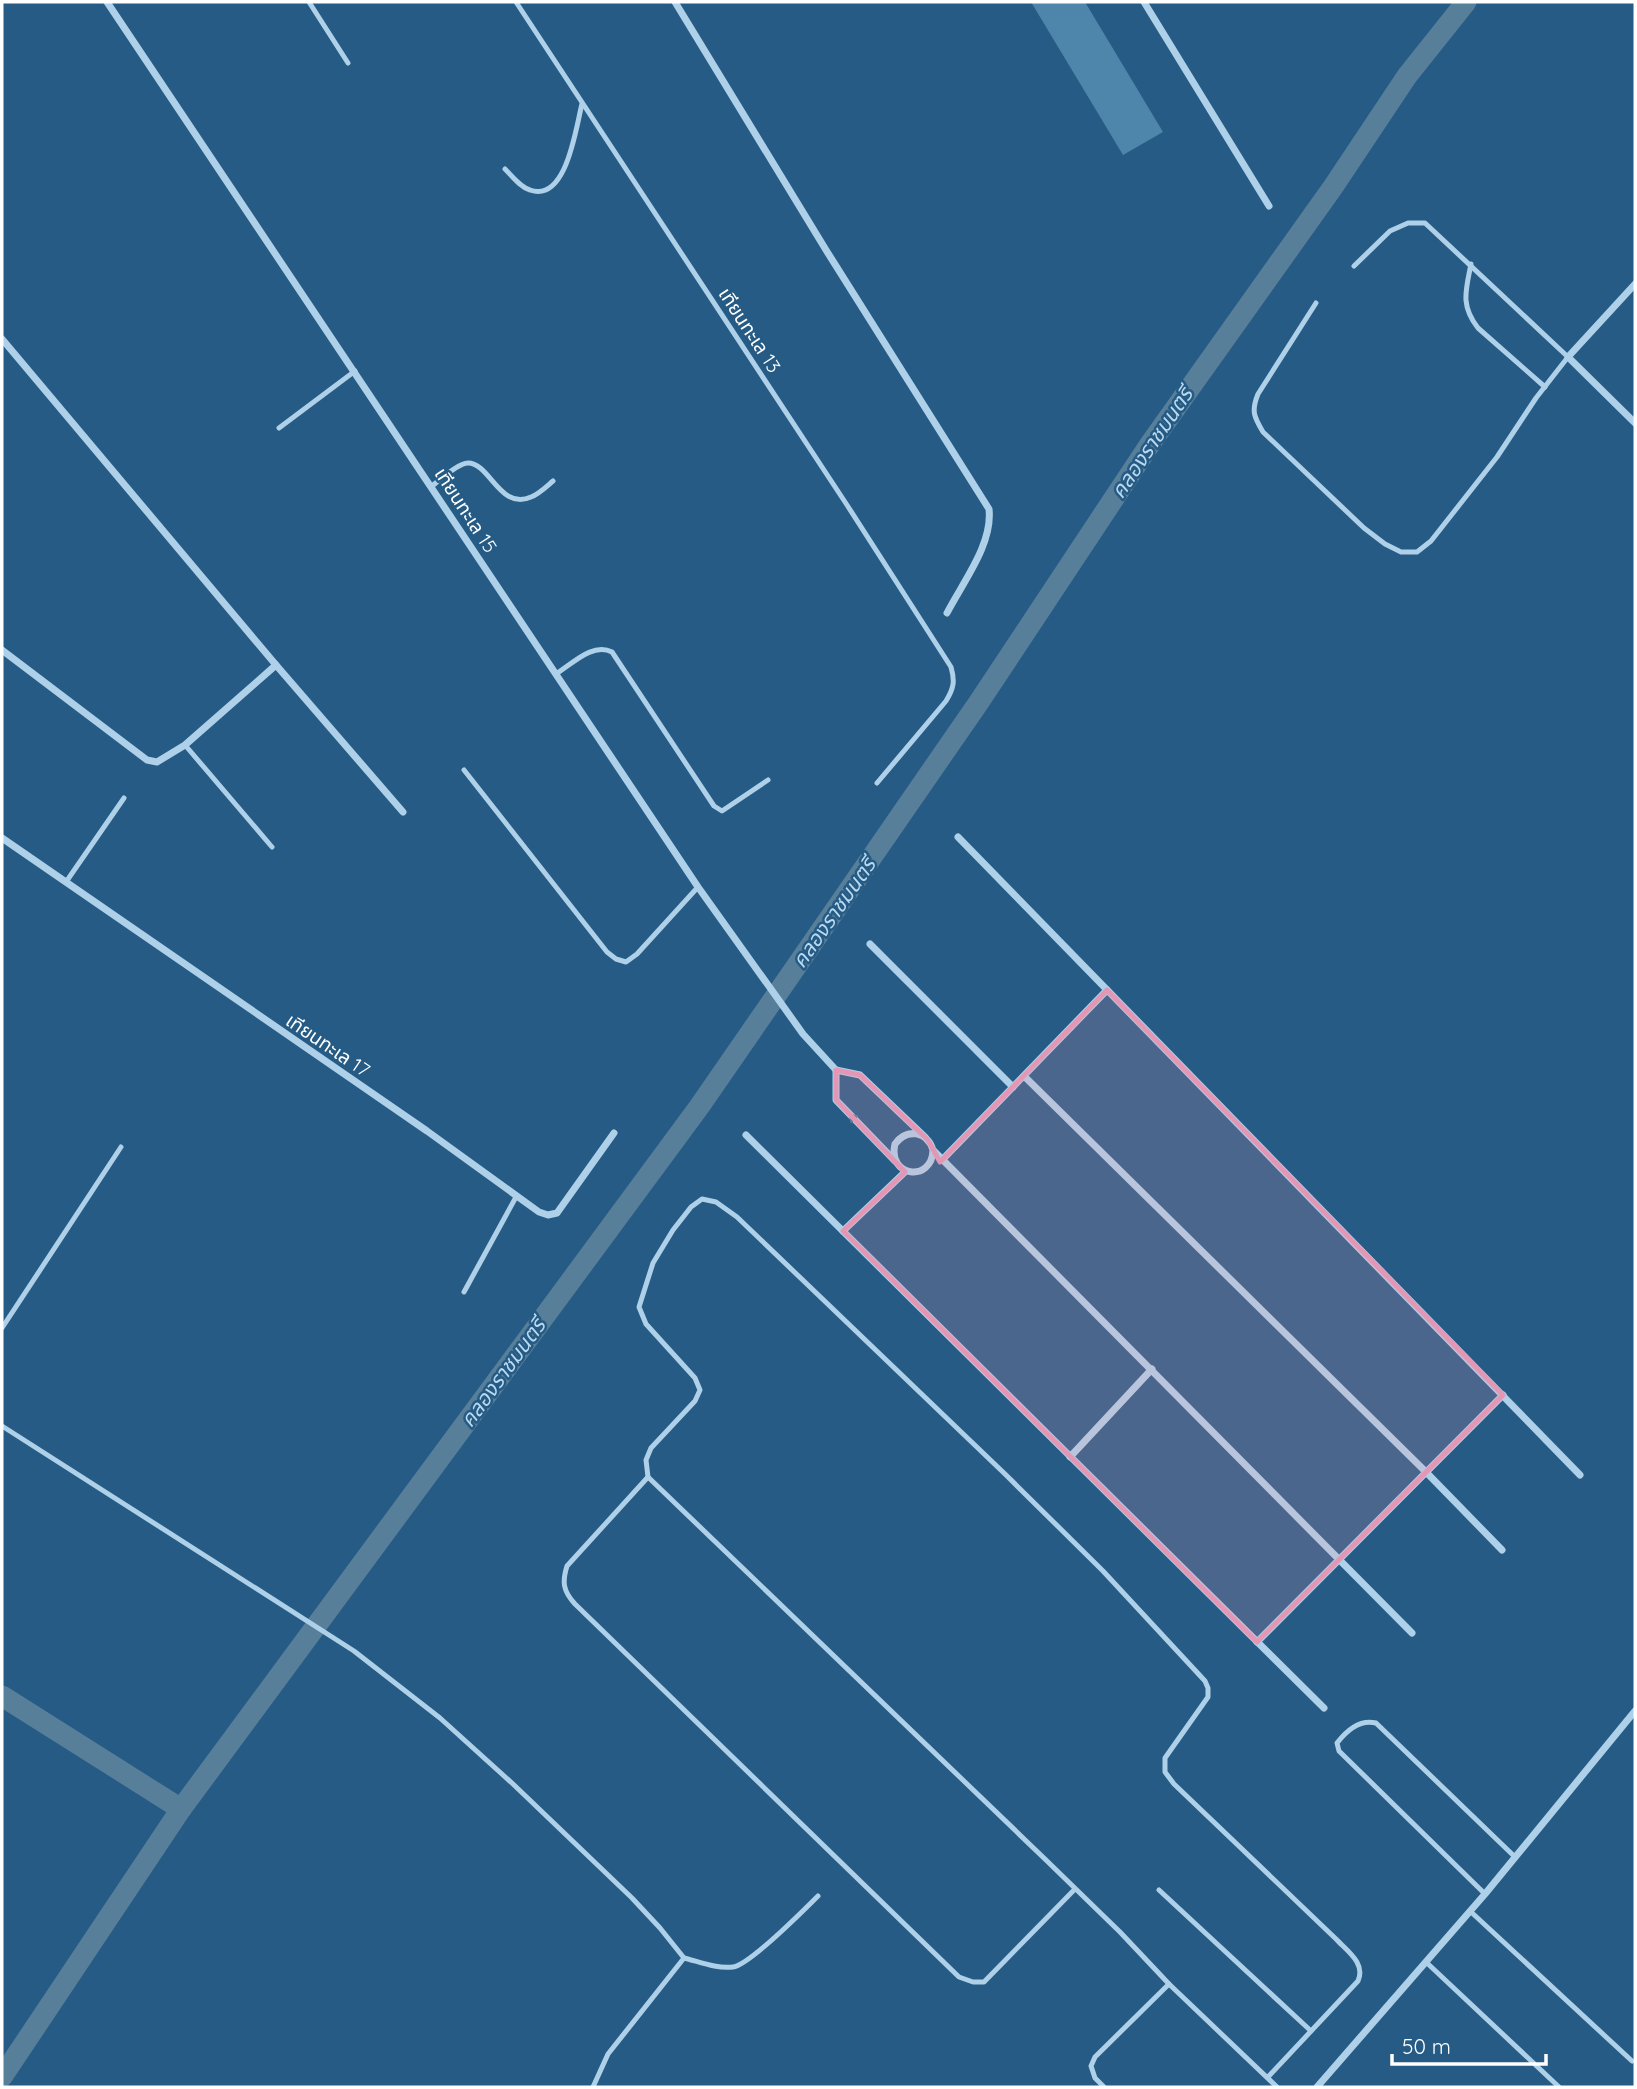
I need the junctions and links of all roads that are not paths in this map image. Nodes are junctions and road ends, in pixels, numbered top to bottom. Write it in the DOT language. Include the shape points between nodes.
graph roads {
  1 [pos="107,2"];
  2 [pos="309,2"];
  3 [pos="516,2"];
  4 [pos="675,2"];
  5 [pos="1144,2"];
  6 [pos="348,63"];
  7 [pos="582,104"];
  8 [pos="505,169"];
  9 [pos="1269,206"];
  10 [pos="1471,264"];
  11 [pos="1354,266"];
  12 [pos="1635,284"];
  13 [pos="1316,303"];
  14 [pos="2,339"];
  15 [pos="1568,356"];
  16 [pos="355,371"];
  17 [pos="1545,387"];
  18 [pos="1635,423"];
  19 [pos="279,428"];
  20 [pos="554,481"];
  21 [pos="432,486"];
  22 [pos="947,613"];
  23 [pos="2,650"];
  24 [pos="276,665"];
  25 [pos="556,674"];
  26 [pos="186,744"];
  27 [pos="464,770"];
  28 [pos="768,780"];
  29 [pos="877,783"];
  30 [pos="124,798"];
  31 [pos="403,812"];
  32 [pos="958,837"];
  33 [pos="2,838"];
  34 [pos="272,847"];
  35 [pos="66,882"];
  36 [pos="698,887"];
  37 [pos="870,944"];
  38 [pos="1107,990"];
  39 [pos="835,1070"];
  40 [pos="1025,1077"];
  41 [pos="1013,1087"];
  42 [pos="614,1133"];
  43 [pos="746,1135"];
  44 [pos="925,1137"];
  45 [pos="121,1147"];
  46 [pos="933,1150"];
  47 [pos="943,1159"];
  48 [pos="897,1164"];
  49 [pos="906,1171"];
  50 [pos="516,1197"];
  51 [pos="843,1231"];
  52 [pos="464,1292"];
  53 [pos="2,1328"];
  54 [pos="1152,1369"];
  55 [pos="1503,1395"];
  56 [pos="2,1426"];
  57 [pos="1070,1457"];
  58 [pos="1426,1472"];
  59 [pos="1580,1475"];
  60 [pos="648,1477"];
  61 [pos="1502,1550"];
  62 [pos="1340,1559"];
  63 [pos="1412,1633"];
  64 [pos="1257,1642"];
  65 [pos="1324,1708"];
  66 [pos="1635,1711"];
  67 [pos="1515,1857"];
  68 [pos="1075,1889"];
  69 [pos="1159,1889"];
  70 [pos="1485,1894"];
  71 [pos="818,1896"];
  72 [pos="1471,1911"];
  73 [pos="684,1958"];
  74 [pos="1426,1962"];
  75 [pos="1169,1984"];
  76 [pos="1311,2031"];
  77 [pos="1632,2061"];
  78 [pos="1268,2077"];
  79 [pos="593,2087"];
  80 [pos="1104,2087"];
  81 [pos="1277,2087"];
  82 [pos="1317,2087"];
  83 [pos="1559,2087"];
  1 -- 16 [label="street, เทียนทะเล 15"];
  2 -- 6 [label="lane"];
  3 -- 7 [label="lane, เทียนทะเล 13"];
  4 -- 22 [label="street" via="989,509 987,538"];
  5 -- 9 [label="street"];
  7 -- 8 [label="lane" via="567,164 550,187 529,190"];
  7 -- 29 [label="lane, เทียนทะเล 13" via="951,667 954,688 946,701"];
  10 -- 11 [label="lane" via="1425,223 1408,223 1390,231"];
  10 -- 15 [label="lane"];
  10 -- 17 [label="lane" via="1465,302 1471,318"];
  12 -- 15 [label="street"];
  13 -- 17 [label="lane" via="1258,394 1253,415 1263,432 1364,528 1401,552 1417,552 1431,541"];
  14 -- 24 [label="street"];
  15 -- 17 [label="lane"];
  15 -- 18 [label="street"];
  16 -- 19 [label="lane"];
  16 -- 21 [label="street, เทียนทะเล 15"];
  20 -- 21 [label="lane" via="532,497 515,498 470,462"];
  21 -- 25 [label="street, เทียนทะเล 15"];
  23 -- 26 [label="street" via="147,760 157,762"];
  24 -- 26 [label="street"];
  24 -- 31 [label="street"];
  25 -- 28 [label="lane" via="594,650 612,652 714,806 722,811"];
  25 -- 36 [label="street, เทียนทะเล 15"];
  26 -- 34 [label="lane"];
  27 -- 36 [label="lane" via="616,959 626,962 637,954"];
  30 -- 35 [label="lane"];
  32 -- 38 [label="street"];
  33 -- 35 [label="street, เทียนทะเล 17"];
  35 -- 50 [label="street, เทียนทะเล 17"];
  36 -- 39 [label="street, เทียนทะเล 15" via="803,1034"];
  37 -- 41 [label="street"];
  38 -- 40 [label="street"];
  38 -- 55 [label="street"];
  39 -- 44 [label="street" via="860,1075"];
  48 -- 39 [label="street, one-way" via="836,1100"];
  40 -- 41 [label="street"];
  40 -- 58 [label="street"];
  41 -- 47 [label="street"];
  42 -- 50 [label="street, เทียนทะเล 17" via="557,1213 539,1212"];
  43 -- 51 [label="street"];
  44 -- 46 [label="street"];
  44 -- 48 [label="street" via="912,1133 900,1138 894,1151"];
  45 -- 53 [label="lane"];
  46 -- 47 [label="street"];
  46 -- 49 [label="street" via="923,1170"];
  47 -- 54 [label="street"];
  48 -- 49 [label="street"];
  49 -- 51 [label="street"];
  50 -- 52 [label="lane"];
  51 -- 57 [label="street"];
  54 -- 57 [label="street"];
  54 -- 62 [label="street"];
  55 -- 58 [label="street"];
  55 -- 59 [label="street"];
  56 -- 73 [label="lane" via="291,1609 440,1718 632,1898"];
  57 -- 64 [label="street"];
  58 -- 61 [label="street"];
  58 -- 62 [label="street"];
  60 -- 68 [label="lane"];
  60 -- 68 [label="lane" via="567,1566 565,1592 959,1977 984,1982"];
  60 -- 76 [label="lane" via="646,1460 651,1448 700,1390 695,1378 646,1324 639,1307 653,1263 673,1230 702,1199 716,1202 1006,1475 1205,1681 1209,1697 1164,1758 1165,1772 1361,1970 1358,1981"];
  62 -- 63 [label="street"];
  62 -- 64 [label="street"];
  64 -- 65 [label="street"];
  66 -- 67 [label="street"];
  67 -- 70 [label="street"];
  67 -- 70 [label="lane" via="1376,1723 1359,1723 1340,1738 1339,1751"];
  68 -- 75 [label="lane"];
  69 -- 76 [label="lane"];
  70 -- 72 [label="street"];
  71 -- 73 [label="lane" via="737,1967"];
  72 -- 74 [label="street"];
  72 -- 77 [label="lane"];
  73 -- 79 [label="lane" via="608,2054"];
  74 -- 82 [label="street"];
  74 -- 83 [label="lane"];
  75 -- 78 [label="lane"];
  75 -- 80 [label="lane" via="1095,2057 1091,2066"];
  76 -- 78 [label="lane"];
  78 -- 81 [label="lane"];
}
